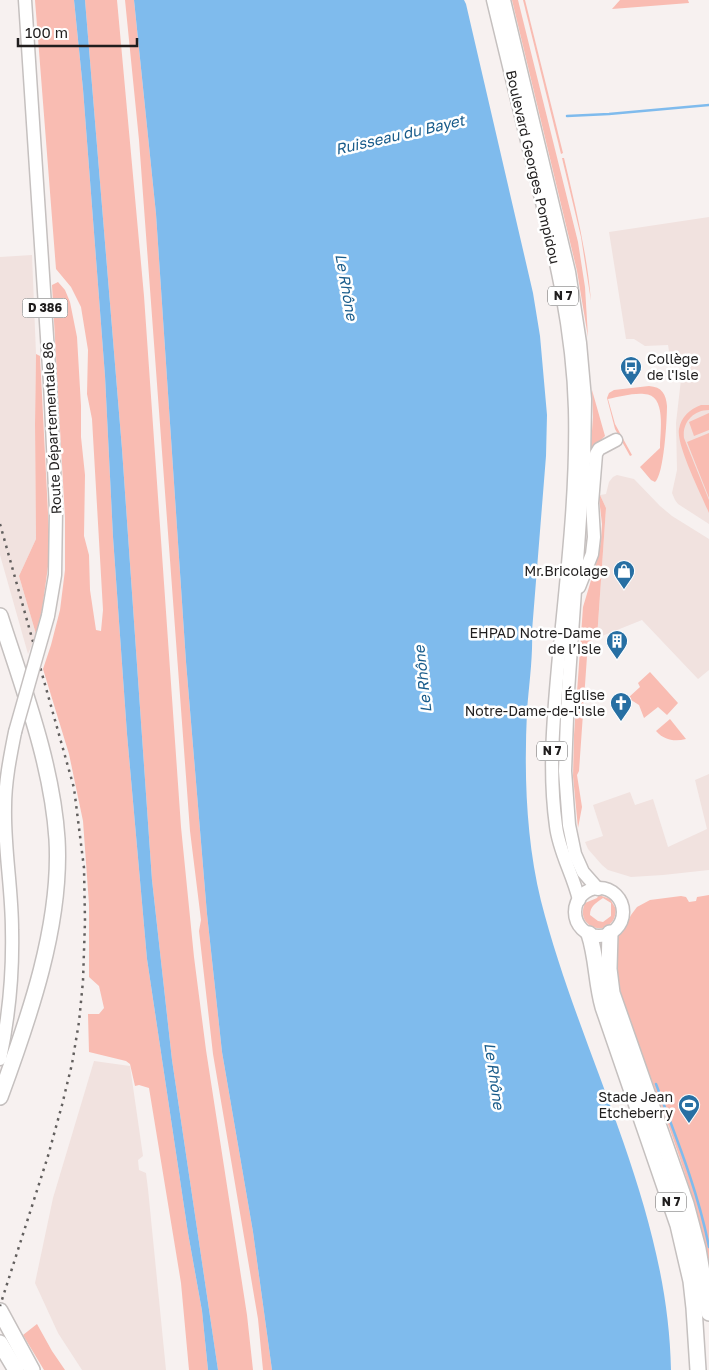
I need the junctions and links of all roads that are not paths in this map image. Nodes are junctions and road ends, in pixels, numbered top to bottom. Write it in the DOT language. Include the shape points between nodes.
graph roads {
  1 [pos="25,0"];
  2 [pos="493,0"];
  3 [pos="504,0"];
  4 [pos="616,440"];
  5 [pos="575,599"];
  6 [pos="0,616"];
  7 [pos="598,889"];
  8 [pos="579,900"];
  9 [pos="610,933"];
  10 [pos="589,934"];
  11 [pos="0,1059"];
  12 [pos="0,1096"];
  13 [pos="0,1311"];
  14 [pos="709,1313"];
  15 [pos="2,1346"];
  16 [pos="16,1370"];
  17 [pos="32,1370"];
  18 [pos="698,1370"];
  1 -- 11 [label="main road, Route Départementale 86 / D 386, bridge" via="50,384 56,510 55,575 48,616 8,764 5,808 12,928 10,991"];
  2 -- 8 [label="main road, Boulevard Georges Pompidou / N 7" via="561,283 572,359 575,451 552,756 556,827"];
  3 -- 5 [label="main road, Boulevard Georges Pompidou / N 7" via="569,272 580,343 586,428"];
  4 -- 5 [label="main road" via="596,454 592,554"];
  5 -- 7 [label="main road, Boulevard Georges Pompidou / N 7" via="564,747 566,799 577,862"];
  6 -- 12 [label="highway" via="44,761 57,857 52,914 38,980"];
  7 -- 8 [label="main road" via="587,892"];
  7 -- 9 [label="main road" via="615,894 622,906 622,919"];
  8 -- 10 [label="main road" via="576,919"];
  9 -- 10 [label="main road" via="602,936"];
  9 -- 14 [label="highway, N 7" via="612,993 686,1204"];
  10 -- 18 [label="highway, N 7" via="603,1007 678,1224 691,1281"];
  13 -- 17 [label="highway"];
  15 -- 16 [label="highway"];
}
